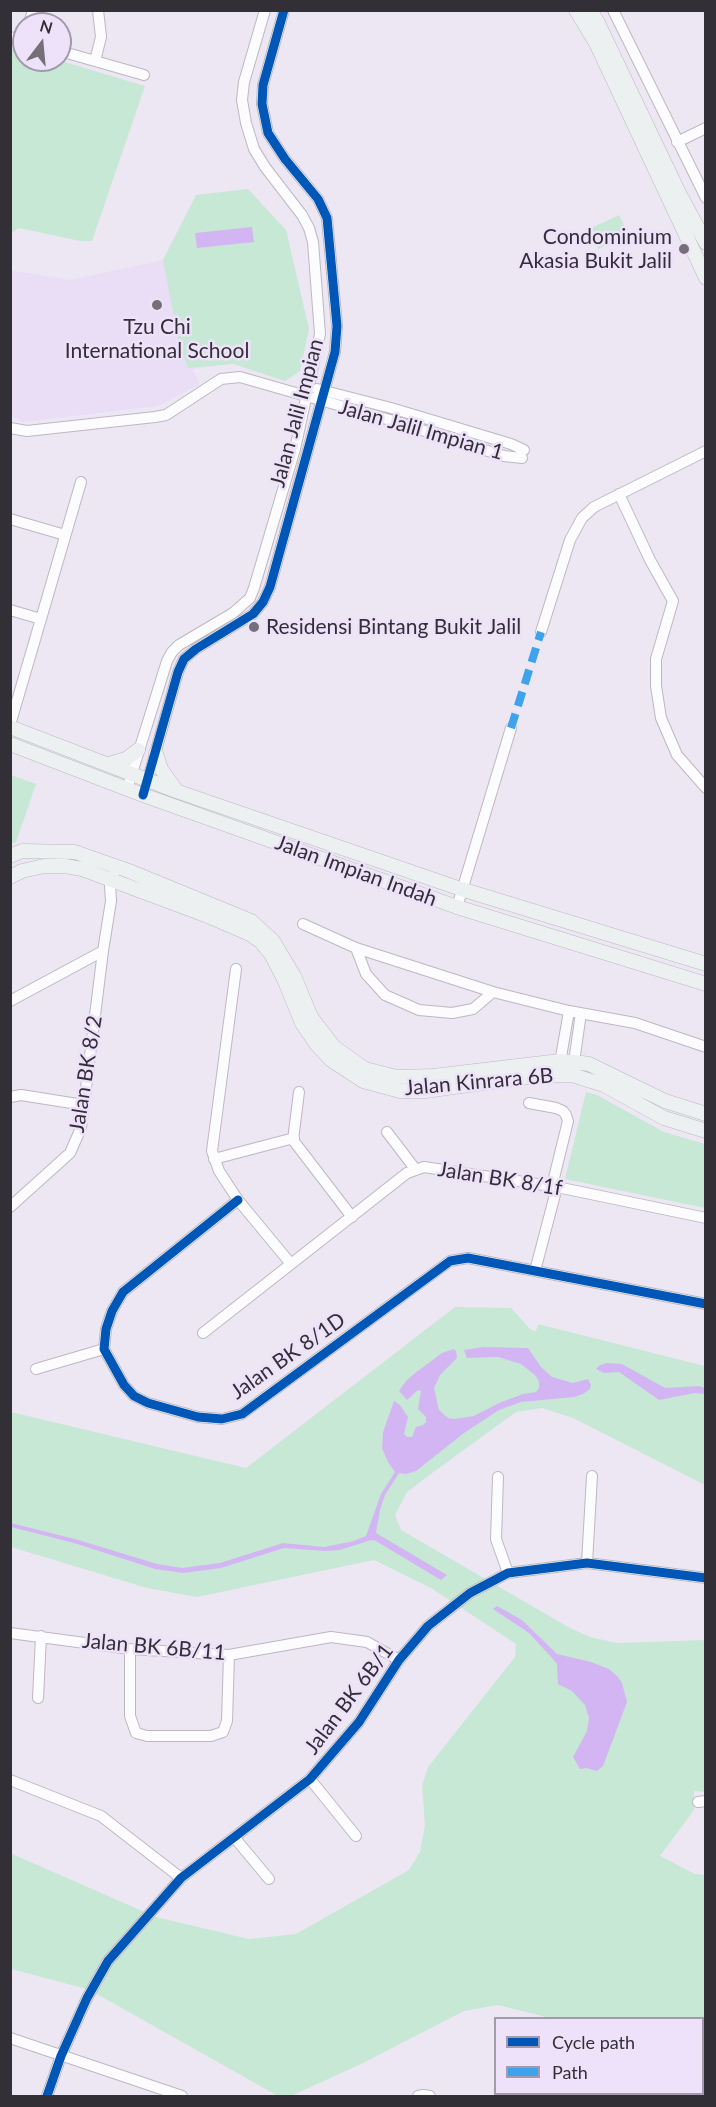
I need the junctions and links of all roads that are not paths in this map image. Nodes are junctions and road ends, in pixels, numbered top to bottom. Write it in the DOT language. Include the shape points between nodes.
graph roads {
  1 [pos="98,10"];
  2 [pos="265,10"];
  3 [pos="284,10"];
  4 [pos="576,10"];
  5 [pos="590,10"];
  6 [pos="613,10"];
  7 [pos="72,54"];
  8 [pos="95,61"];
  9 [pos="144,75"];
  10 [pos="705,128"];
  11 [pos="677,142"];
  12 [pos="705,198"];
  13 [pos="705,243"];
  14 [pos="705,278"];
  15 [pos="328,375"];
  16 [pos="308,387"];
  17 [pos="292,391"];
  18 [pos="322,396"];
  19 [pos="339,400"];
  20 [pos="301,417"];
  21 [pos="314,420"];
  22 [pos="10,428"];
  23 [pos="504,442"];
  24 [pos="705,451"];
  25 [pos="501,455"];
  26 [pos="81,482"];
  27 [pos="619,494"];
  28 [pos="10,519"];
  29 [pos="65,535"];
  30 [pos="10,610"];
  31 [pos="41,619"];
  32 [pos="542,632"];
  33 [pos="13,704"];
  34 [pos="10,726"];
  35 [pos="512,728"];
  36 [pos="10,744"];
  37 [pos="138,750"];
  38 [pos="156,753"];
  39 [pos="109,764"];
  40 [pos="131,773"];
  41 [pos="148,780"];
  42 [pos="705,788"];
  43 [pos="127,789"];
  44 [pos="176,791"];
  45 [pos="143,795"];
  46 [pos="10,856"];
  47 [pos="123,869"];
  48 [pos="10,878"];
  49 [pos="117,882"];
  50 [pos="461,889"];
  51 [pos="457,907"];
  52 [pos="303,924"];
  53 [pos="356,948"];
  54 [pos="103,951"];
  55 [pos="705,964"];
  56 [pos="236,969"];
  57 [pos="705,984"];
  58 [pos="493,992"];
  59 [pos="10,1001"];
  60 [pos="569,1011"];
  61 [pos="581,1013"];
  62 [pos="705,1047"];
  63 [pos="559,1068"];
  64 [pos="573,1069"];
  65 [pos="299,1092"];
  66 [pos="10,1097"];
  67 [pos="529,1103"];
  68 [pos="84,1105"];
  69 [pos="705,1114"];
  70 [pos="705,1131"];
  71 [pos="387,1132"];
  72 [pos="294,1138"];
  73 [pos="214,1159"];
  74 [pos="416,1170"];
  75 [pos="555,1187"];
  76 [pos="238,1200"];
  77 [pos="10,1207"];
  78 [pos="352,1217"];
  79 [pos="705,1218"];
  80 [pos="291,1264"];
  81 [pos="535,1270"];
  82 [pos="705,1304"];
  83 [pos="203,1333"];
  84 [pos="104,1349"];
  85 [pos="36,1369"];
  86 [pos="592,1476"];
  87 [pos="498,1477"];
  88 [pos="587,1563"];
  89 [pos="508,1573"];
  90 [pos="705,1578"];
  91 [pos="10,1633"];
  92 [pos="41,1636"];
  93 [pos="130,1649"];
  94 [pos="229,1655"];
  95 [pos="399,1660"];
  96 [pos="38,1698"];
  97 [pos="310,1779"];
  98 [pos="10,1780"];
  99 [pos="356,1836"];
  100 [pos="234,1837"];
  101 [pos="182,1878"];
  102 [pos="269,1879"];
  103 [pos="10,2038"];
  104 [pos="61,2056"];
  105 [pos="48,2097"];
  106 [pos="182,2097"];
  107 [pos="418,2097"];
  108 [pos="430,2097"];
  1 -- 8 [label="street" via="101,37"];
  2 -- 16 [label="street, Jalan Jalil Impian" via="242,100 254,149 302,214 313,242 320,334"];
  3 -- 15 [label="street, Jalan Jalil Impian" via="263,85 262,104 268,133 318,199 327,218 337,326"];
  4 -- 14 [label="street" via="596,42"];
  5 -- 13 [label="street"];
  6 -- 11 [label="street"];
  7 -- 8 [label="street"];
  8 -- 9 [label="street"];
  10 -- 11 [label="street"];
  11 -- 12 [label="street"];
  15 -- 18 [label="street, Jalan Jalil Impian"];
  15 -- 19 [label="street"];
  16 -- 17 [label="street, Jalan Jalil Impian 1"];
  16 -- 17 [label="street"];
  16 -- 18 [label="street, Jalan Jalil Impian 1"];
  16 -- 20 [label="street, Jalan Jalil Impian"];
  17 -- 20 [label="street"];
  17 -- 22 [label="street, Jalan Jalil Impian 1" via="240,377 221,379 166,415 27,431"];
  18 -- 19 [label="street, Jalan Jalil Impian 1"];
  18 -- 21 [label="street, Jalan Jalil Impian"];
  19 -- 21 [label="street"];
  19 -- 23 [label="street, Jalan Jalil Impian 1" via="391,408"];
  19 -- 25 [label="street, Jalan Jalil Impian 1"];
  20 -- 37 [label="street, Jalan Jalil Impian" via="250,598 234,613 172,652"];
  21 -- 38 [label="street, Jalan Jalil Impian" via="263,602 253,614 184,659"];
  23 -- 25 [label="street"];
  23 -- 25 [label="street, Jalan Jalil Impian 1" via="523,454"];
  24 -- 27 [label="street"];
  26 -- 29 [label="street"];
  27 -- 32 [label="street" via="594,507 575,528"];
  27 -- 42 [label="street" via="673,601 656,659 661,718 677,755"];
  28 -- 29 [label="street"];
  29 -- 31 [label="street"];
  30 -- 31 [label="street"];
  31 -- 33 [label="street"];
  33 -- 34 [label="street"];
  34 -- 39 [label="street, Jalan Impian Indah"];
  35 -- 50 [label="street"];
  36 -- 43 [label="street, Jalan Impian Indah"];
  37 -- 39 [label="street"];
  37 -- 40 [label="street, Jalan Jalil Impian"];
  38 -- 41 [label="street, Jalan Jalil Impian"];
  38 -- 44 [label="street" via="161,769"];
  39 -- 40 [label="street, Jalan Impian Indah"];
  40 -- 41 [label="street, Jalan Impian Indah"];
  40 -- 43 [label="street, Jalan Jalil Impian"];
  41 -- 44 [label="street, Jalan Impian Indah"];
  41 -- 45 [label="street, Jalan Jalil Impian"];
  43 -- 45 [label="street, Jalan Impian Indah"];
  44 -- 50 [label="street, Jalan Impian Indah"];
  45 -- 51 [label="street, Jalan Impian Indah"];
  46 -- 47 [label="street, Jalan Kinrara 6B" via="22,851 75,852"];
  47 -- 49 [label="street"];
  47 -- 63 [label="street, Jalan Kinrara 6B" via="251,921 273,941 312,1017 334,1047 365,1069 397,1077 497,1067"];
  48 -- 49 [label="street, Jalan Kinrara 6B" via="44,866 65,866"];
  49 -- 54 [label="street, Jalan BK 8/2"];
  49 -- 63 [label="street, Jalan Kinrara 6B" via="237,927 260,941 271,954 302,1023 317,1045 331,1060 363,1081 400,1091 425,1091"];
  50 -- 51 [label="street"];
  50 -- 55 [label="street, Jalan Impian Indah"];
  51 -- 57 [label="street, Jalan Impian Indah"];
  52 -- 53 [label="street"];
  53 -- 58 [label="street"];
  53 -- 58 [label="street" via="366,974 385,996 419,1010 452,1013 472,1009"];
  54 -- 59 [label="street"];
  54 -- 68 [label="street, Jalan BK 8/2"];
  56 -- 73 [label="street" via="212,1143"];
  58 -- 60 [label="street"];
  60 -- 61 [label="street"];
  60 -- 63 [label="street"];
  61 -- 62 [label="street" via="635,1023"];
  61 -- 64 [label="street"];
  63 -- 64 [label="street, Jalan Kinrara 6B"];
  64 -- 69 [label="street, Jalan Kinrara 6B" via="590,1064 665,1101"];
  64 -- 70 [label="street, Jalan Kinrara 6B" via="664,1118"];
  65 -- 72 [label="street"];
  66 -- 68 [label="street" via="21,1095"];
  67 -- 75 [label="street" via="556,1108 568,1121"];
  68 -- 77 [label="street, Jalan BK 8/2" via="81,1128 70,1154"];
  71 -- 74 [label="street"];
  72 -- 73 [label="street"];
  72 -- 78 [label="street"];
  73 -- 76 [label="street"];
  74 -- 75 [label="street, Jalan BK 8/1f" via="424,1167"];
  74 -- 78 [label="street, Jalan BK 8/1f"];
  75 -- 79 [label="street, Jalan BK 8/1f"];
  75 -- 81 [label="street"];
  76 -- 80 [label="street"];
  76 -- 84 [label="street" via="123,1292 106,1329"];
  78 -- 80 [label="street, Jalan BK 8/1f"];
  80 -- 83 [label="street, Jalan BK 8/1f"];
  81 -- 82 [label="street, Jalan BK 8/1D"];
  81 -- 84 [label="street, Jalan BK 8/1D" via="468,1258 450,1261 242,1413 222,1419 198,1417 134,1396 123,1385"];
  84 -- 85 [label="street"];
  86 -- 88 [label="street"];
  87 -- 89 [label="street" via="496,1539"];
  88 -- 89 [label="street, Jalan BK 6B/1"];
  88 -- 90 [label="street, Jalan BK 6B/1"];
  89 -- 95 [label="street, Jalan BK 6B/1" via="470,1593 428,1626"];
  91 -- 92 [label="street, Jalan BK 6B/11"];
  92 -- 93 [label="street, Jalan BK 6B/11"];
  92 -- 96 [label="street"];
  93 -- 94 [label="street, Jalan BK 6B/11"];
  93 -- 94 [label="street" via="130,1716 136,1733 147,1736 211,1736 223,1732 227,1721"];
  94 -- 95 [label="street, Jalan BK 6B/11" via="331,1637 367,1642"];
  95 -- 97 [label="street, Jalan BK 6B/1" via="359,1722"];
  97 -- 99 [label="street"];
  97 -- 100 [label="street, Jalan BK 6B/1"];
  98 -- 101 [label="street" via="101,1816"];
  100 -- 101 [label="street, Jalan BK 6B/1"];
  100 -- 102 [label="street"];
  101 -- 104 [label="street, Jalan BK 6B/1" via="108,1961"];
  103 -- 104 [label="street"];
  104 -- 105 [label="street, Jalan BK 6B/1"];
  104 -- 106 [label="street"];
  107 -- 108 [label="street"];
}
